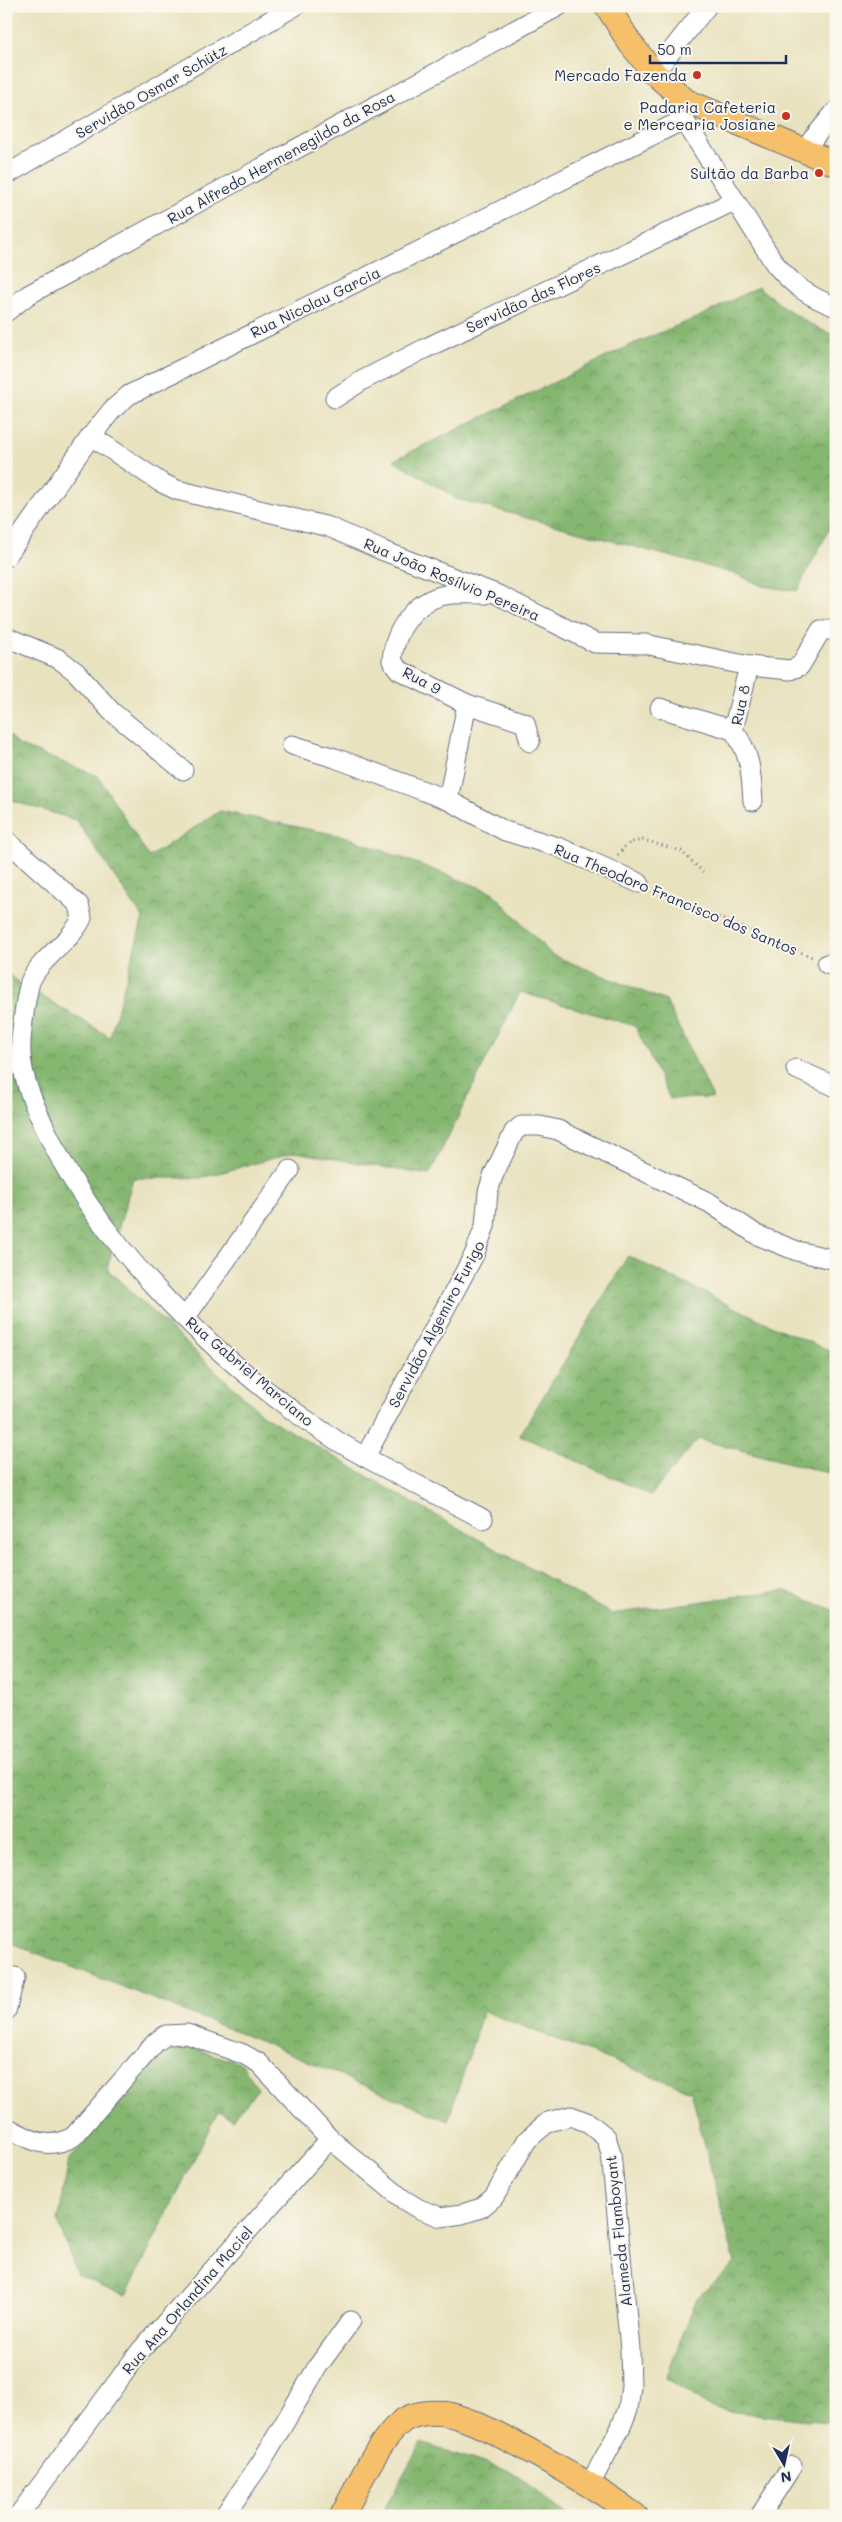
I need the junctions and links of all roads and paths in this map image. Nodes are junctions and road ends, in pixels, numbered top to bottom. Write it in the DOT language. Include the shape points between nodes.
graph roads {
  1 [pos="295,6"];
  2 [pos="559,6"];
  3 [pos="607,6"];
  4 [pos="707,6"];
  5 [pos="654,73"];
  6 [pos="836,111"];
  7 [pos="691,114"];
  8 [pos="803,151"];
  9 [pos="836,164"];
  10 [pos="6,175"];
  11 [pos="734,201"];
  12 [pos="836,307"];
  13 [pos="6,312"];
  14 [pos="335,398"];
  15 [pos="91,436"];
  16 [pos="6,557"];
  17 [pos="496,594"];
  18 [pos="836,630"];
  19 [pos="6,637"];
  20 [pos="750,666"];
  21 [pos="467,704"];
  22 [pos="660,708"];
  23 [pos="733,730"];
  24 [pos="530,742"];
  25 [pos="292,745"];
  26 [pos="184,770"];
  27 [pos="448,800"];
  28 [pos="753,801"];
  29 [pos="6,840"];
  30 [pos="608,870"];
  31 [pos="703,872"];
  32 [pos="639,883"];
  33 [pos="832,965"];
  34 [pos="796,1069"];
  35 [pos="836,1087"];
  36 [pos="290,1170"];
  37 [pos="836,1260"];
  38 [pos="185,1318"];
  39 [pos="365,1457"];
  40 [pos="483,1518"];
  41 [pos="15,1977"];
  42 [pos="6,2011"];
  43 [pos="6,2127"];
  44 [pos="330,2139"];
  45 [pos="10,2261"];
  46 [pos="6,2265"];
  47 [pos="351,2321"];
  48 [pos="792,2466"];
  49 [pos="590,2484"];
  50 [pos="768,2513"];
  51 [pos="18,2516"];
  52 [pos="224,2516"];
  53 [pos="342,2516"];
  54 [pos="636,2516"];
  1 -- 10 [label="street, Servidão Osmar Schütz"];
  2 -- 13 [label="street, Rua Alfredo Hermenegildo da Rosa" via="28,295"];
  3 -- 5 [label="main road" via="630,44"];
  4 -- 5 [label="street"];
  5 -- 7 [label="main road" via="676,93"];
  6 -- 8 [label="street"];
  7 -- 8 [label="main road"];
  7 -- 11 [label="street"];
  7 -- 15 [label="street, Rua Nicolau Garcia" via="141,388 119,403"];
  8 -- 9 [label="main road"];
  11 -- 12 [label="street" via="775,264 791,282 808,296"];
  11 -- 14 [label="street, Servidão das Flores" via="416,353"];
  15 -- 16 [label="street, Rua Nicolau Garcia"];
  15 -- 17 [label="street, Rua João Rosílvio Pereira" via="177,490 330,527 380,550"];
  17 -- 20 [label="street, Rua João Rosílvio Pereira" via="595,643 645,644"];
  17 -- 21 [label="street, Rua 9" via="445,596 427,602 404,624 393,643 392,660 400,670"];
  18 -- 20 [label="street, Rua João Rosílvio Pereira" via="821,630 800,666 790,670"];
  19 -- 26 [label="street" via="60,659 111,711"];
  20 -- 23 [label="street, Rua 8"];
  21 -- 24 [label="street, Rua 9" via="525,723"];
  21 -- 27 [label="street"];
  22 -- 23 [label="street"];
  23 -- 28 [label="street, Rua 8" via="744,745 750,762"];
  25 -- 27 [label="street, Rua Theodoro Francisco dos Santos"];
  27 -- 30 [label="street, Rua Theodoro Francisco dos Santos" via="505,831 558,847"];
  29 -- 38 [label="street, Rua Gabriel Marciano" via="79,906 82,918 77,930 51,955 31,981 20,1052 29,1094 58,1159 116,1244"];
  30 -- 31 [label="path" via="624,847 644,840 681,851"];
  30 -- 32 [label="street, Rua Theodoro Francisco dos Santos"];
  32 -- 33 [label="path, Rua Theodoro Francisco dos Santos"];
  34 -- 35 [label="street"];
  36 -- 38 [label="street"];
  37 -- 39 [label="street, Servidão Algemiro Furigo" via="797,1251 757,1235 710,1203 558,1130 521,1126 514,1132 493,1176 481,1239"];
  38 -- 39 [label="street, Rua Gabriel Marciano" via="285,1404"];
  39 -- 40 [label="street, Rua Gabriel Marciano"];
  41 -- 42 [label="street"];
  43 -- 44 [label="street, Alameda Flamboyant" via="50,2145 72,2137 155,2043 176,2033 200,2038 259,2063"];
  44 -- 49 [label="street, Alameda Flamboyant" via="404,2200 441,2217 481,2208 494,2197 527,2140 548,2122 571,2116 589,2123 606,2137 611,2153 631,2386 628,2409 620,2429"];
  44 -- 51 [label="street, Rua Ana Orlandina Maciel" via="141,2350"];
  45 -- 46 [label="path"];
  47 -- 52 [label="street" via="318,2366 269,2450"];
  48 -- 50 [label="street"];
  49 -- 53 [label="main road" via="476,2424 440,2413 419,2414 397,2426 370,2465"];
  49 -- 54 [label="main road"];
}
